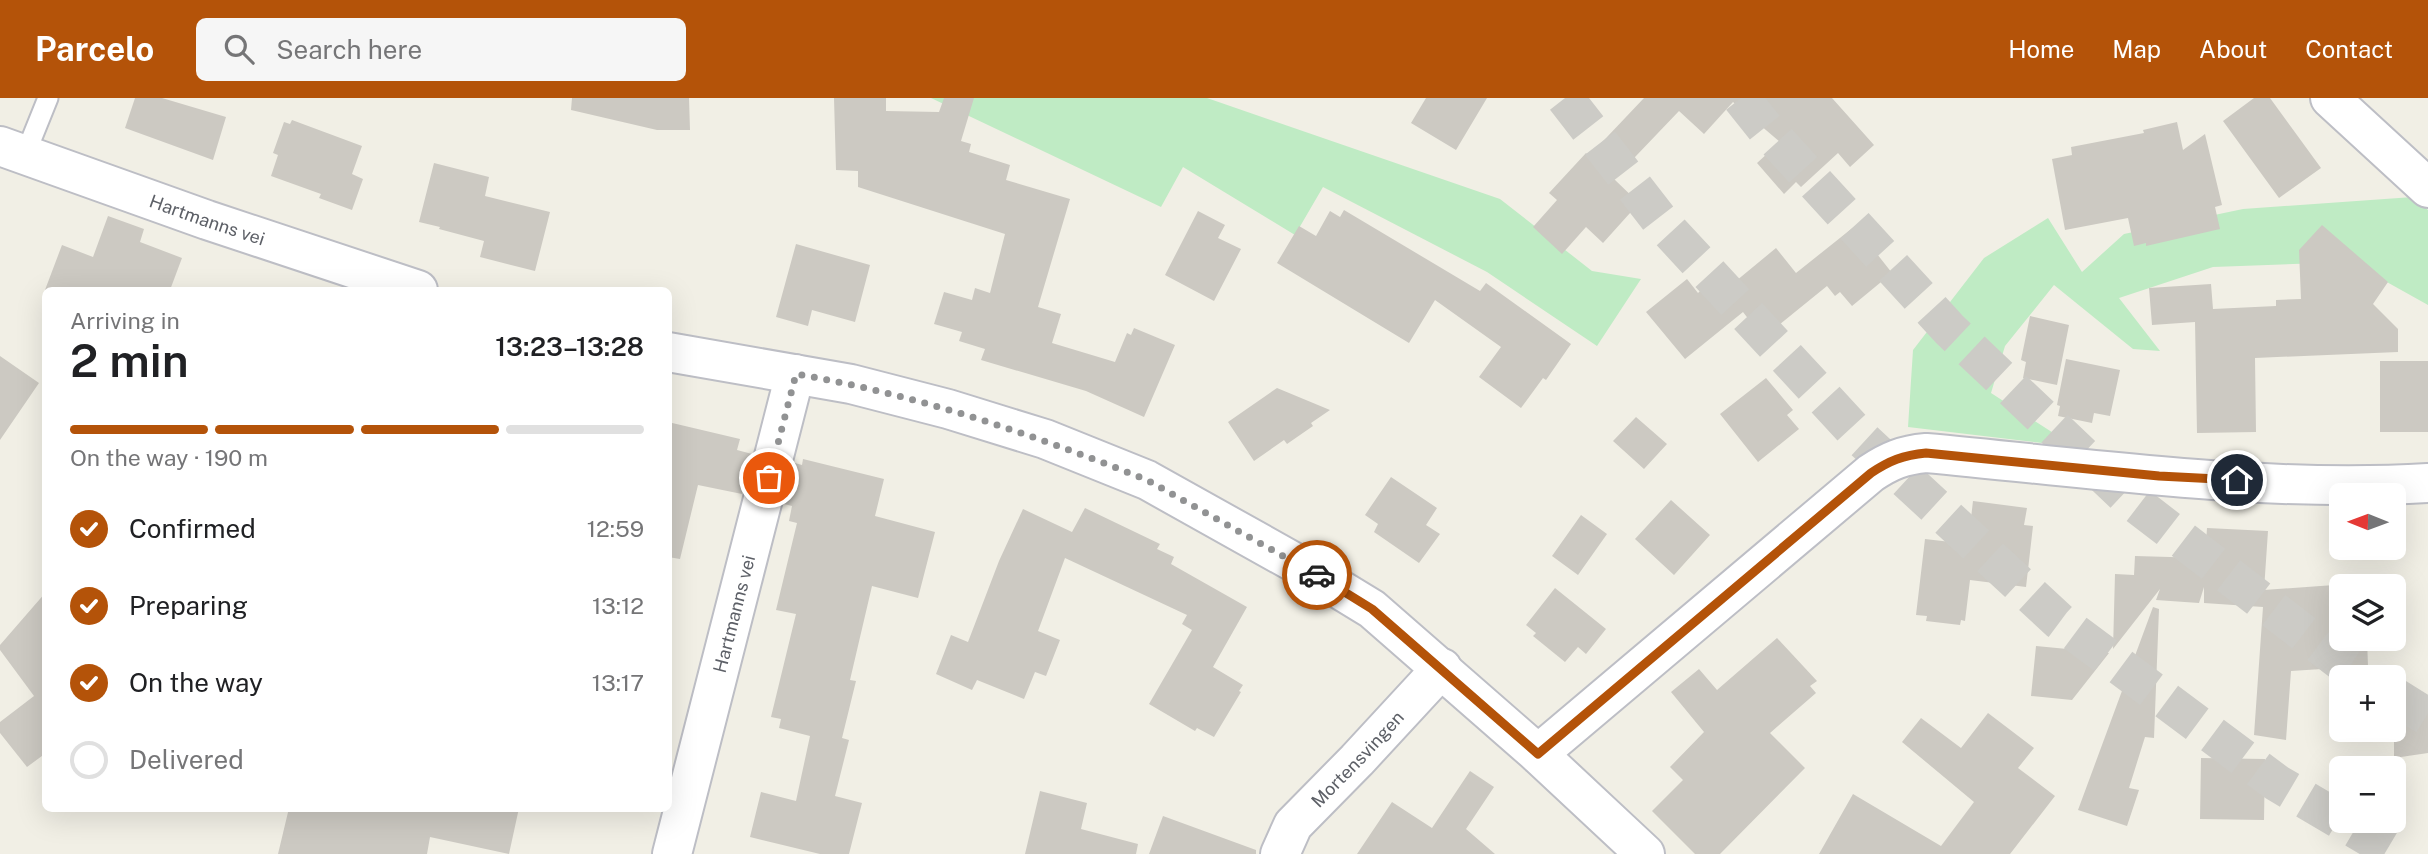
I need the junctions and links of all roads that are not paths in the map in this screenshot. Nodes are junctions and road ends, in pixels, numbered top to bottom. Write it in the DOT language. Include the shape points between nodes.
graph roads {
  1 [pos="48,98"];
  2 [pos="2330,98"];
  3 [pos="13,150"];
  4 [pos="2428,188"];
  5 [pos="409,287"];
  6 [pos="672,353"];
  7 [pos="796,374"];
  8 [pos="2428,483"];
  9 [pos="1442,668"];
  10 [pos="1538,754"];
  11 [pos="672,854"];
  12 [pos="1280,854"];
  13 [pos="1645,854"];
  1 -- 3 [label="lane"];
  2 -- 4 [label="street"];
  3 -- 5 [label="street, Hartmanns vei"];
  6 -- 7 [label="street"];
  7 -- 9 [label="street" via="948,409 1045,439 1147,480 1372,609"];
  7 -- 11 [label="street, Hartmanns vei"];
  8 -- 10 [label="street" via="2315,484 2159,476 1907,454 1871,473"];
  9 -- 10 [label="street"];
  9 -- 12 [label="street, Mortensvingen" via="1293,825"];
  10 -- 13 [label="street"];
}
